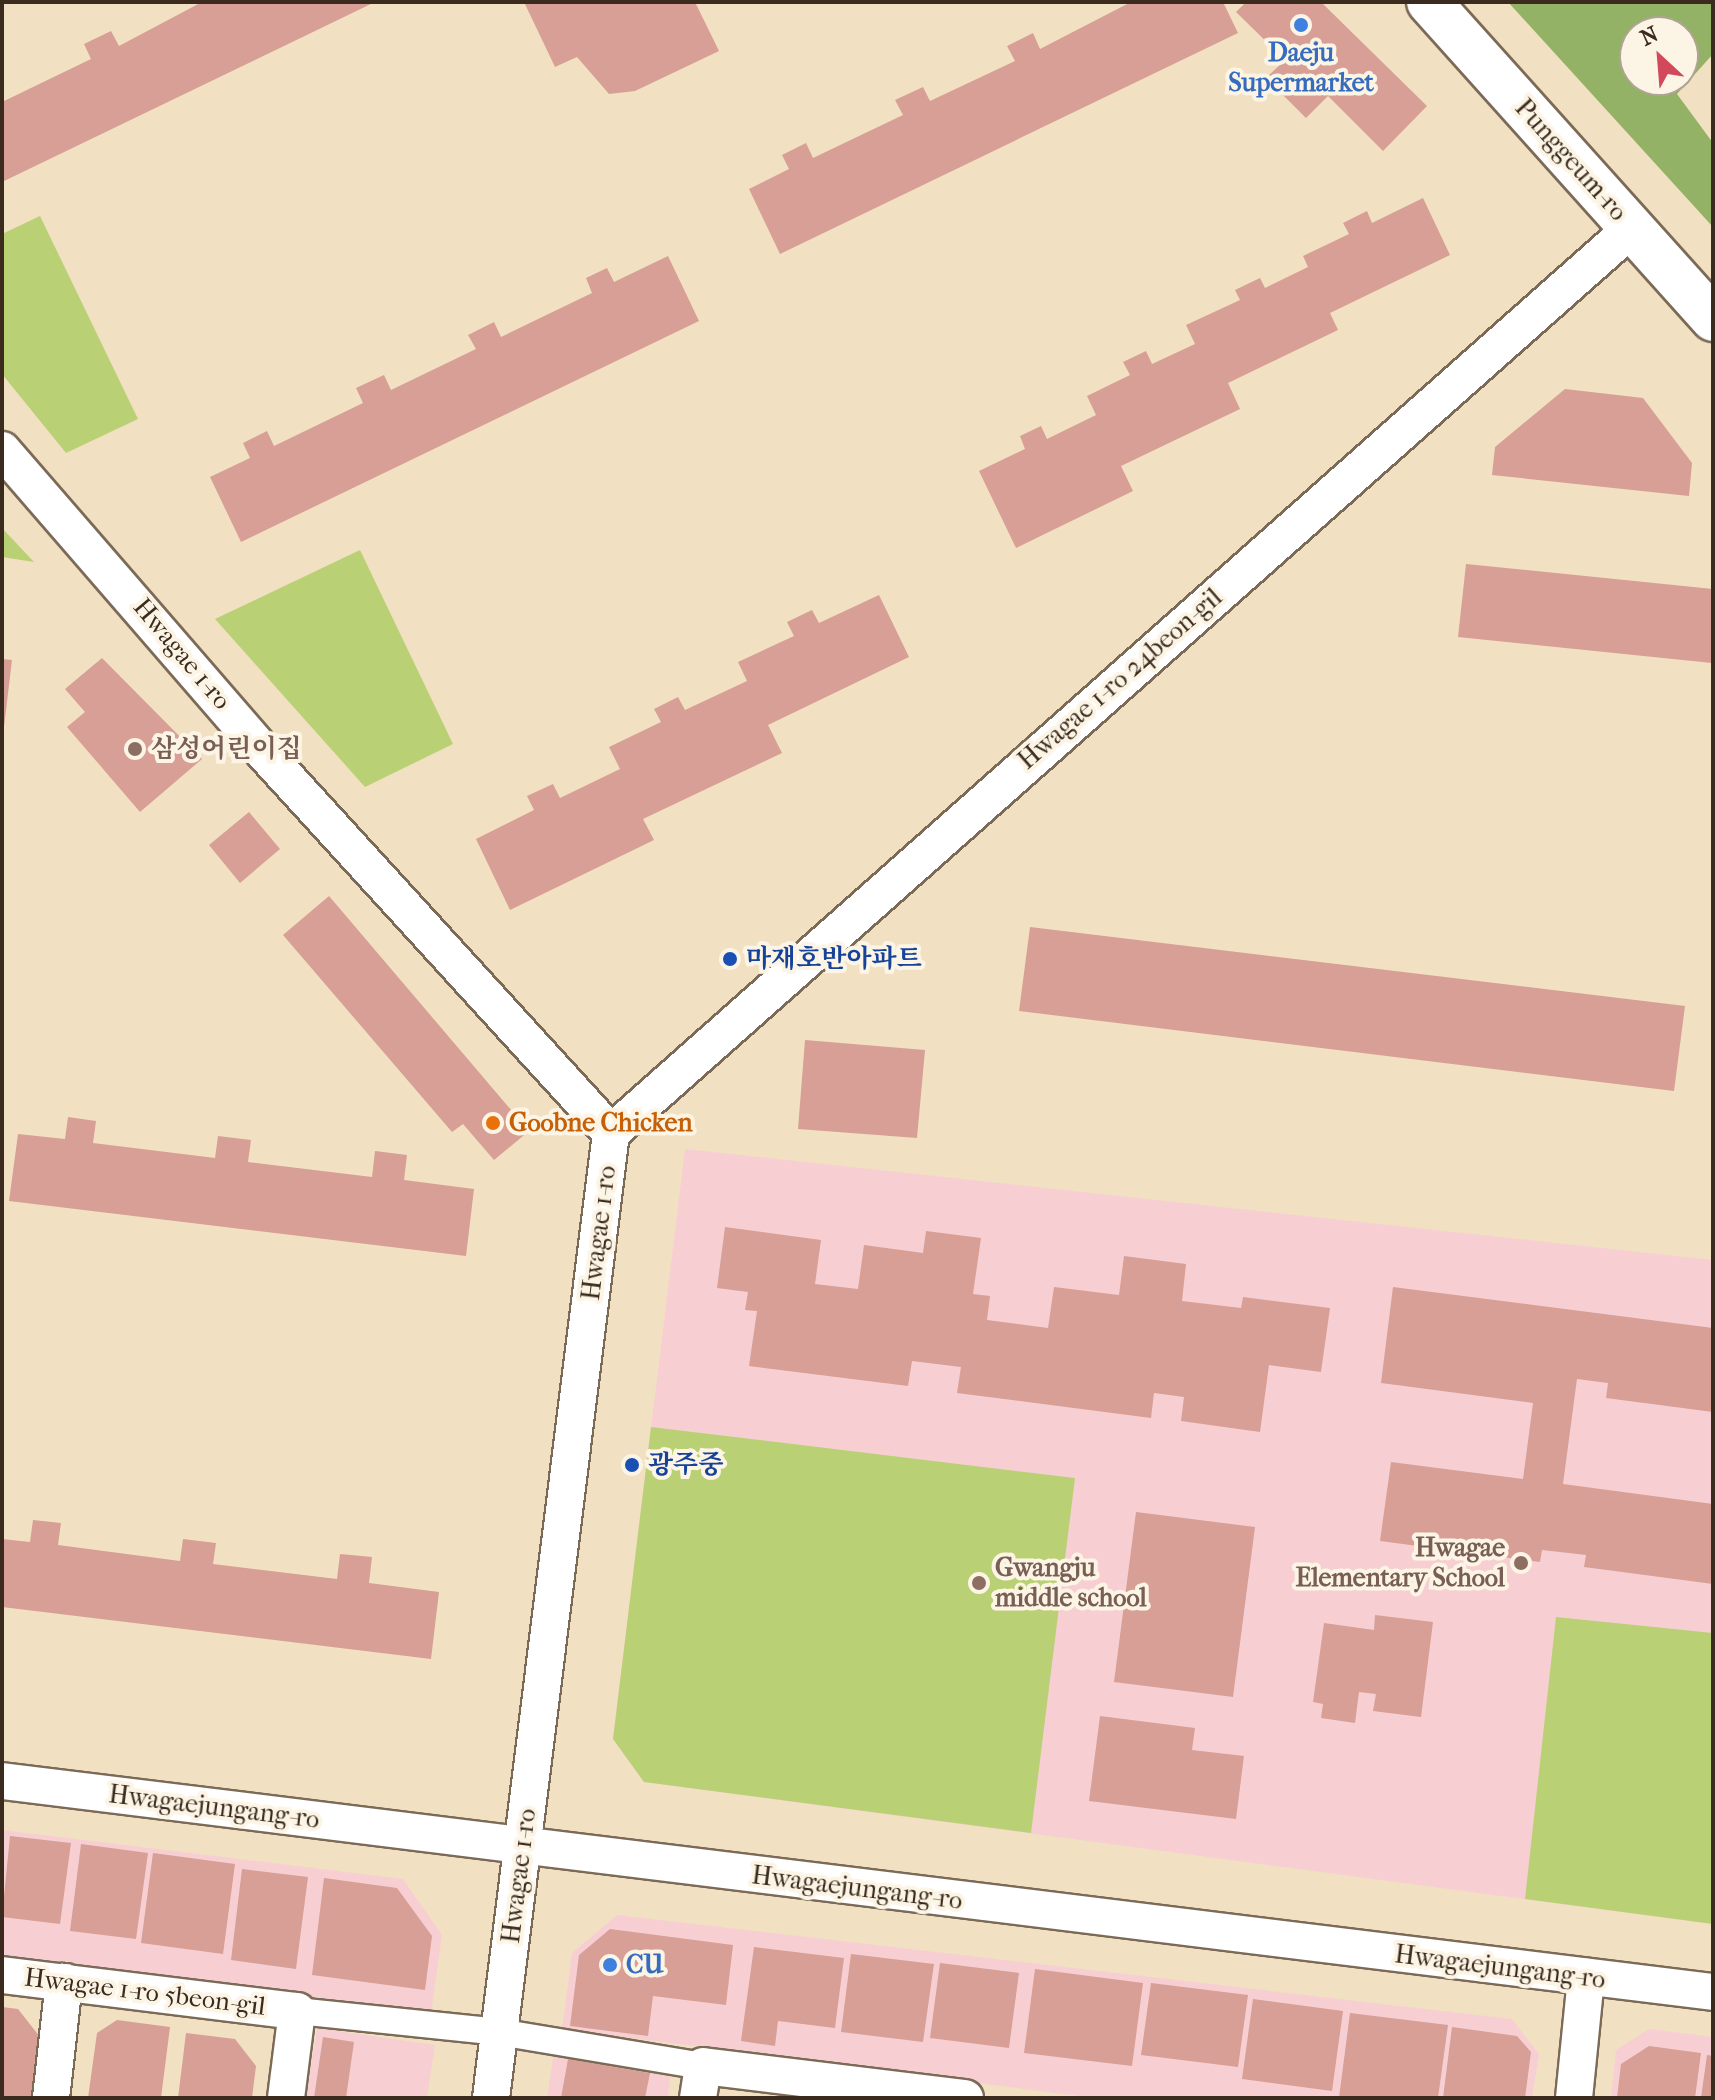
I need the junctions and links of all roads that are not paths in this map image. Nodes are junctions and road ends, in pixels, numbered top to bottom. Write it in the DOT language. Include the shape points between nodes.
graph roads {
  1 [pos="1429,2"];
  2 [pos="1632,228"];
  3 [pos="1713,319"];
  4 [pos="2,450"];
  5 [pos="611,1133"];
  6 [pos="2,1781"];
  7 [pos="524,1844"];
  8 [pos="2,1975"];
  9 [pos="1586,1977"];
  10 [pos="64,1982"];
  11 [pos="1713,1992"];
  12 [pos="297,2011"];
  13 [pos="499,2032"];
  14 [pos="701,2082"];
  15 [pos="911,2095"];
  16 [pos="51,2098"];
  17 [pos="286,2098"];
  18 [pos="491,2098"];
  19 [pos="965,2098"];
  20 [pos="1574,2098"];
  1 -- 2 [label="street, Punggeum-ro"];
  2 -- 3 [label="street, Punggeum-ro"];
  2 -- 5 [label="street, Hwagae 1-ro 24beon-gil"];
  4 -- 5 [label="street, Hwagae 1-ro" via="265,754"];
  5 -- 7 [label="street, Hwagae 1-ro"];
  6 -- 7 [label="street, Hwagaejungang-ro"];
  7 -- 9 [label="street, Hwagaejungang-ro"];
  7 -- 13 [label="street, Hwagae 1-ro"];
  8 -- 10 [label="street, Hwagae 1-ro 5beon-gil"];
  9 -- 11 [label="street, Hwagaejungang-ro"];
  9 -- 20 [label="street"];
  10 -- 12 [label="street, Hwagae 1-ro 5beon-gil"];
  10 -- 16 [label="street"];
  12 -- 13 [label="street"];
  12 -- 17 [label="street, Hwagae 1-ro 5beon-gil"];
  13 -- 14 [label="street"];
  13 -- 18 [label="street, Hwagae 1-ro"];
  14 -- 15 [label="street"];
  15 -- 19 [label="street"];
}
